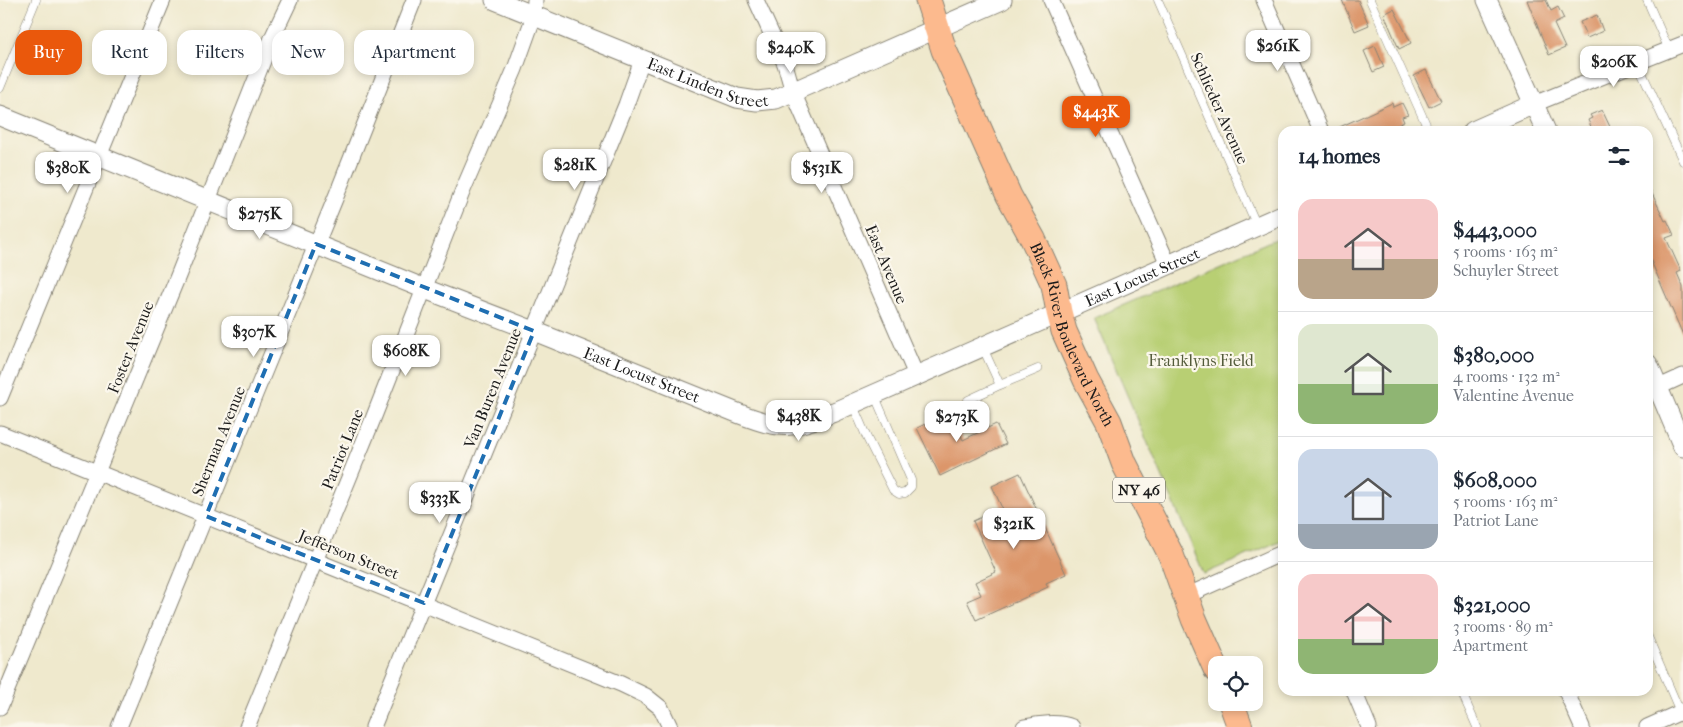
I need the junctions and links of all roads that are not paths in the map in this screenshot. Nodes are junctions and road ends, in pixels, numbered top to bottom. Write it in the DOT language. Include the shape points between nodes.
graph roads {
  1 [pos="36,0"];
  2 [pos="163,0"];
  3 [pos="290,0"];
  4 [pos="414,0"];
  5 [pos="495,0"];
  6 [pos="756,0"];
  7 [pos="928,0"];
  8 [pos="1002,0"];
  9 [pos="1051,0"];
  10 [pos="1158,0"];
  11 [pos="1264,0"];
  12 [pos="1370,0"];
  13 [pos="1487,0"];
  14 [pos="1647,0"];
  15 [pos="535,8"];
  16 [pos="936,29"];
  17 [pos="1676,47"];
  18 [pos="642,60"];
  19 [pos="1637,62"];
  20 [pos="0,88"];
  21 [pos="793,92"];
  22 [pos="1534,104"];
  23 [pos="0,116"];
  24 [pos="1319,126"];
  25 [pos="1427,126"];
  26 [pos="1484,126"];
  27 [pos="1544,126"];
  28 [pos="100,156"];
  29 [pos="1683,161"];
  30 [pos="207,200"];
  31 [pos="1278,217"];
  32 [pos="1257,226"];
  33 [pos="316,244"];
  34 [pos="1168,264"];
  35 [pos="424,289"];
  36 [pos="1059,312"];
  37 [pos="534,331"];
  38 [pos="982,346"];
  39 [pos="1038,369"];
  40 [pos="916,375"];
  41 [pos="1683,376"];
  42 [pos="1000,386"];
  43 [pos="1653,390"];
  44 [pos="874,394"];
  45 [pos="0,398"];
  46 [pos="968,400"];
  47 [pos="852,403"];
  48 [pos="0,432"];
  49 [pos="1683,447"];
  50 [pos="98,472"];
  51 [pos="206,516"];
  52 [pos="1278,555"];
  53 [pos="315,560"];
  54 [pos="1186,596"];
  55 [pos="424,603"];
  56 [pos="1653,648"];
  57 [pos="1210,656"];
  58 [pos="1356,696"];
  59 [pos="1463,696"];
  60 [pos="1568,696"];
  61 [pos="0,707"];
  62 [pos="1234,711"];
  63 [pos="1682,714"];
  64 [pos="119,727"];
  65 [pos="247,727"];
  66 [pos="373,727"];
  67 [pos="670,727"];
  68 [pos="1024,727"];
  69 [pos="1072,727"];
  70 [pos="1240,727"];
  71 [pos="1369,727"];
  72 [pos="1477,727"];
  73 [pos="1582,727"];
  74 [pos="1647,727"];
  1 -- 20 [label="lane"];
  2 -- 28 [label="street"];
  3 -- 30 [label="street, Foster Avenue"];
  4 -- 33 [label="street, Sherman Avenue"];
  5 -- 15 [label="street, East Linden Street"];
  6 -- 21 [label="street, East Avenue" via="785,64"];
  7 -- 16 [label="main road, Black River Boulevard North / NY 46"];
  8 -- 16 [label="street, East Linden Street"];
  9 -- 34 [label="street"];
  10 -- 32 [label="lane, Schlieder Avenue"];
  11 -- 24 [label="street"];
  12 -- 25 [label="lane"];
  13 -- 22 [label="street"];
  14 -- 17 [label="lane"];
  15 -- 18 [label="street, East Linden Street"];
  15 -- 35 [label="street, Patriot Lane" via="515,70"];
  16 -- 21 [label="street, East Linden Street"];
  16 -- 36 [label="main road, Black River Boulevard North / NY 46" via="1008,196 1054,285"];
  17 -- 19 [label="street"];
  18 -- 21 [label="street, East Linden Street" via="737,98 776,99"];
  18 -- 37 [label="street, Van Buren Avenue"];
  19 -- 22 [label="street"];
  19 -- 29 [label="lane"];
  21 -- 40 [label="street, East Avenue"];
  22 -- 26 [label="street"];
  22 -- 27 [label="street"];
  23 -- 28 [label="street, East Locust Street"];
  28 -- 30 [label="street, East Locust Street"];
  28 -- 45 [label="street"];
  30 -- 33 [label="street, East Locust Street"];
  30 -- 50 [label="street, Foster Avenue"];
  31 -- 32 [label="street, East Locust Street"];
  32 -- 34 [label="street, East Locust Street"];
  33 -- 35 [label="street, East Locust Street"];
  33 -- 51 [label="street, Sherman Avenue"];
  34 -- 36 [label="street, East Locust Street"];
  35 -- 37 [label="street, East Locust Street"];
  35 -- 53 [label="street, Patriot Lane"];
  36 -- 38 [label="street, East Locust Street"];
  36 -- 54 [label="main road, Black River Boulevard North / NY 46" via="1064,331 1171,555"];
  37 -- 47 [label="street, East Locust Street" via="763,423 791,426"];
  37 -- 55 [label="street, Van Buren Avenue"];
  38 -- 40 [label="street, East Locust Street"];
  38 -- 42 [label="lane"];
  39 -- 42 [label="lane"];
  40 -- 44 [label="street, East Locust Street"];
  41 -- 43 [label="street"];
  42 -- 46 [label="lane"];
  43 -- 49 [label="street"];
  44 -- 47 [label="street, East Locust Street"];
  44 -- 47 [label="lane" via="911,480 912,487 905,493 893,490"];
  48 -- 50 [label="street, Jefferson Street"];
  50 -- 51 [label="street, Jefferson Street"];
  50 -- 61 [label="street, Foster Avenue"];
  51 -- 53 [label="street, Jefferson Street"];
  51 -- 64 [label="street, Sherman Avenue"];
  52 -- 54 [label="street"];
  53 -- 55 [label="street, Jefferson Street"];
  53 -- 65 [label="street, Patriot Lane"];
  54 -- 57 [label="main road, Black River Boulevard North / NY 46"];
  55 -- 66 [label="street, Van Buren Avenue"];
  55 -- 67 [label="street, Jefferson Street" via="646,696 662,708"];
  56 -- 63 [label="lane"];
  58 -- 71 [label="street"];
  59 -- 72 [label="lane"];
  60 -- 73 [label="street"];
  62 -- 70 [label="main road"];
  63 -- 74 [label="street"];
  68 -- 69 [label="street" via="1041,724"];
}
